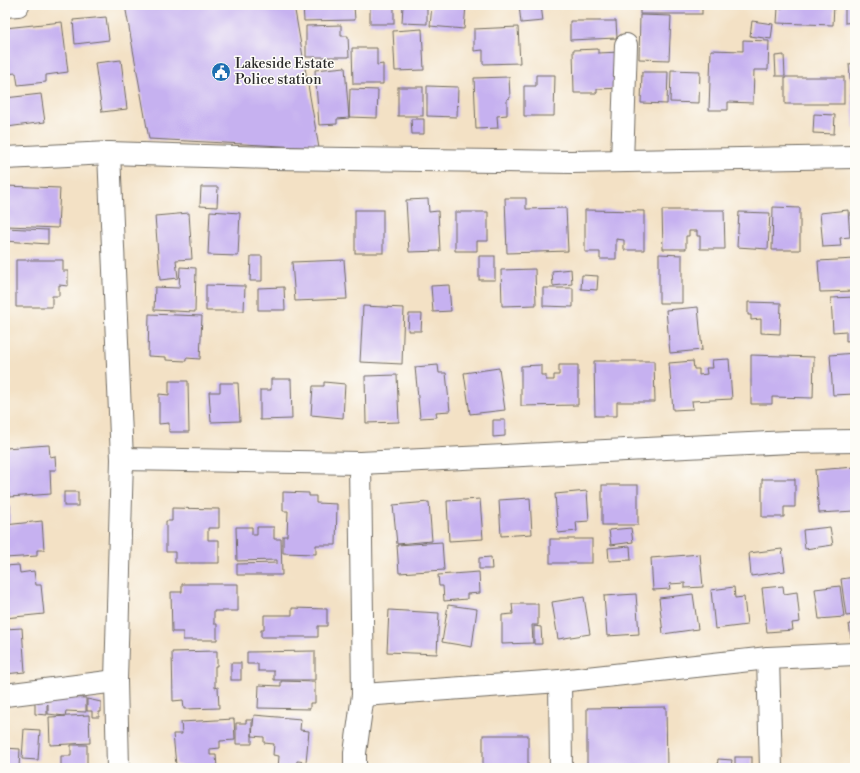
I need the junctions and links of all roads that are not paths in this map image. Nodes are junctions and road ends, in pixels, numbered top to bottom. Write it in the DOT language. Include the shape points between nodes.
graph roads {
  1 [pos="18,5"];
  2 [pos="5,6"];
  3 [pos="626,45"];
  4 [pos="109,153"];
  5 [pos="855,157"];
  6 [pos="5,158"];
  7 [pos="622,161"];
  8 [pos="855,441"];
  9 [pos="122,459"];
  10 [pos="360,463"];
  11 [pos="855,654"];
  12 [pos="768,658"];
  13 [pos="116,681"];
  14 [pos="560,681"];
  15 [pos="5,695"];
  16 [pos="363,695"];
  17 [pos="118,768"];
  18 [pos="355,768"];
  19 [pos="561,768"];
  20 [pos="771,768"];
  1 -- 2 [label="street"];
  3 -- 7 [label="street"];
  4 -- 6 [label="street"];
  4 -- 7 [label="street" via="272,158"];
  4 -- 9 [label="street"];
  5 -- 7 [label="street"];
  8 -- 10 [label="street"];
  9 -- 10 [label="street"];
  9 -- 13 [label="street"];
  10 -- 16 [label="street"];
  11 -- 12 [label="street"];
  12 -- 14 [label="street"];
  12 -- 20 [label="street"];
  13 -- 15 [label="street"];
  13 -- 17 [label="street"];
  14 -- 16 [label="street"];
  14 -- 19 [label="street"];
  16 -- 18 [label="street"];
}
